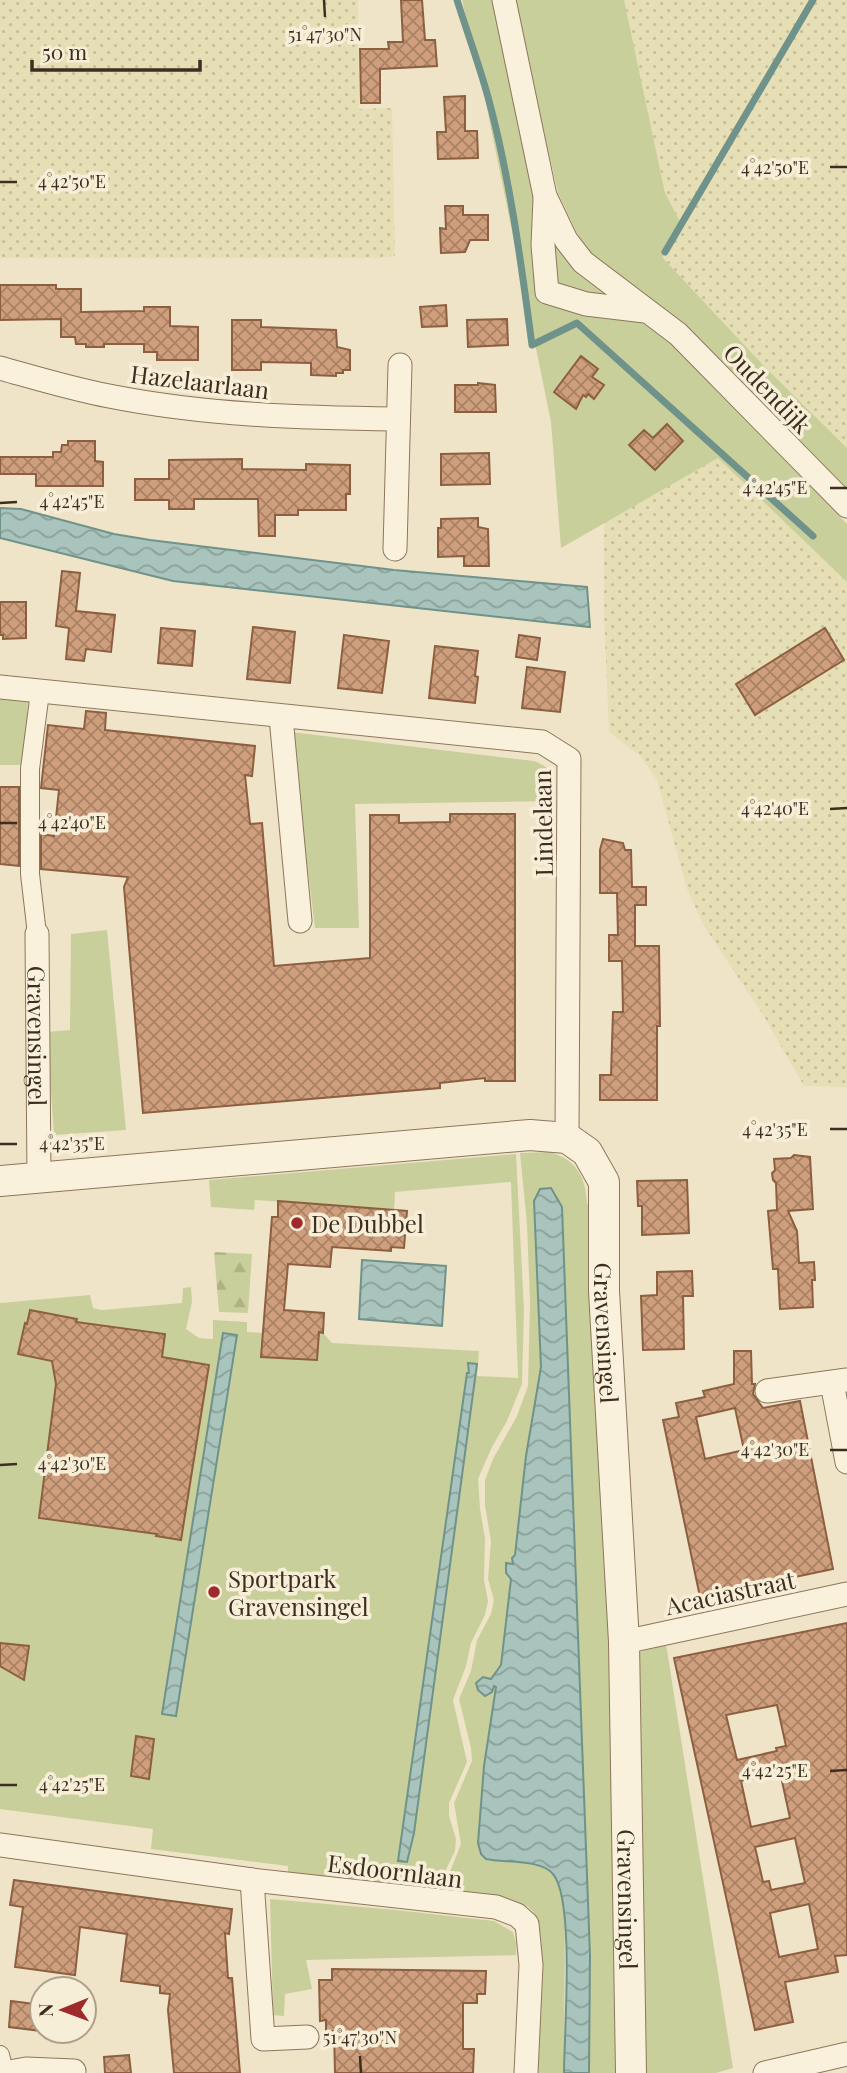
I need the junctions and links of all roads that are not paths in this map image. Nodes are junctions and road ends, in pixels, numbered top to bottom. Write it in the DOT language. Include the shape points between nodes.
graph roads {
  1 [pos="504,0"];
  2 [pos="545,196"];
  3 [pos="648,311"];
  4 [pos="400,365"];
  5 [pos="0,368"];
  6 [pos="398,419"];
  7 [pos="847,506"];
  8 [pos="395,549"];
  9 [pos="0,687"];
  10 [pos="40,692"];
  11 [pos="281,717"];
  12 [pos="300,921"];
  13 [pos="37,934"];
  14 [pos="567,1138"];
  15 [pos="39,1179"];
  16 [pos="0,1181"];
  17 [pos="839,1382"];
  18 [pos="767,1391"];
  19 [pos="847,1462"];
  20 [pos="847,1594"];
  21 [pos="624,1642"];
  22 [pos="0,1845"];
  23 [pos="252,1880"];
  24 [pos="307,2037"];
  25 [pos="847,2054"];
  26 [pos="3,2066"];
  27 [pos="74,2071"];
  28 [pos="526,2073"];
  29 [pos="631,2073"];
  30 [pos="765,2073"];
  1 -- 2 [label="street, Oudendijk"];
  2 -- 3 [label="street, Oudendijk" via="566,240 583,262"];
  2 -- 3 [label="street, Oudendijk" via="547,292 586,304"];
  3 -- 7 [label="street, Oudendijk" via="710,365"];
  4 -- 6 [label="street"];
  5 -- 6 [label="street, Hazelaarlaan" via="171,406 275,416"];
  6 -- 8 [label="street"];
  9 -- 10 [label="street, Lindelaan"];
  10 -- 11 [label="street, Lindelaan"];
  10 -- 13 [label="street" via="30,769 30,874"];
  11 -- 12 [label="street"];
  11 -- 14 [label="street, Lindelaan" via="542,741 569,759"];
  13 -- 15 [label="street, Gravensingel"];
  14 -- 15 [label="street" via="530,1135"];
  14 -- 21 [label="street, Gravensingel" via="587,1152 604,1182 604,1291"];
  15 -- 16 [label="street"];
  17 -- 18 [label="street"];
  17 -- 19 [label="street"];
  20 -- 21 [label="street, Acaciastraat"];
  21 -- 29 [label="street, Gravensingel"];
  22 -- 23 [label="street, Esdoornlaan"];
  23 -- 24 [label="street" via="263,2039"];
  23 -- 28 [label="street, Esdoornlaan" via="496,1907 517,1915 527,1924 531,1965"];
  25 -- 30 [label="street"];
  26 -- 27 [label="street"];
}
